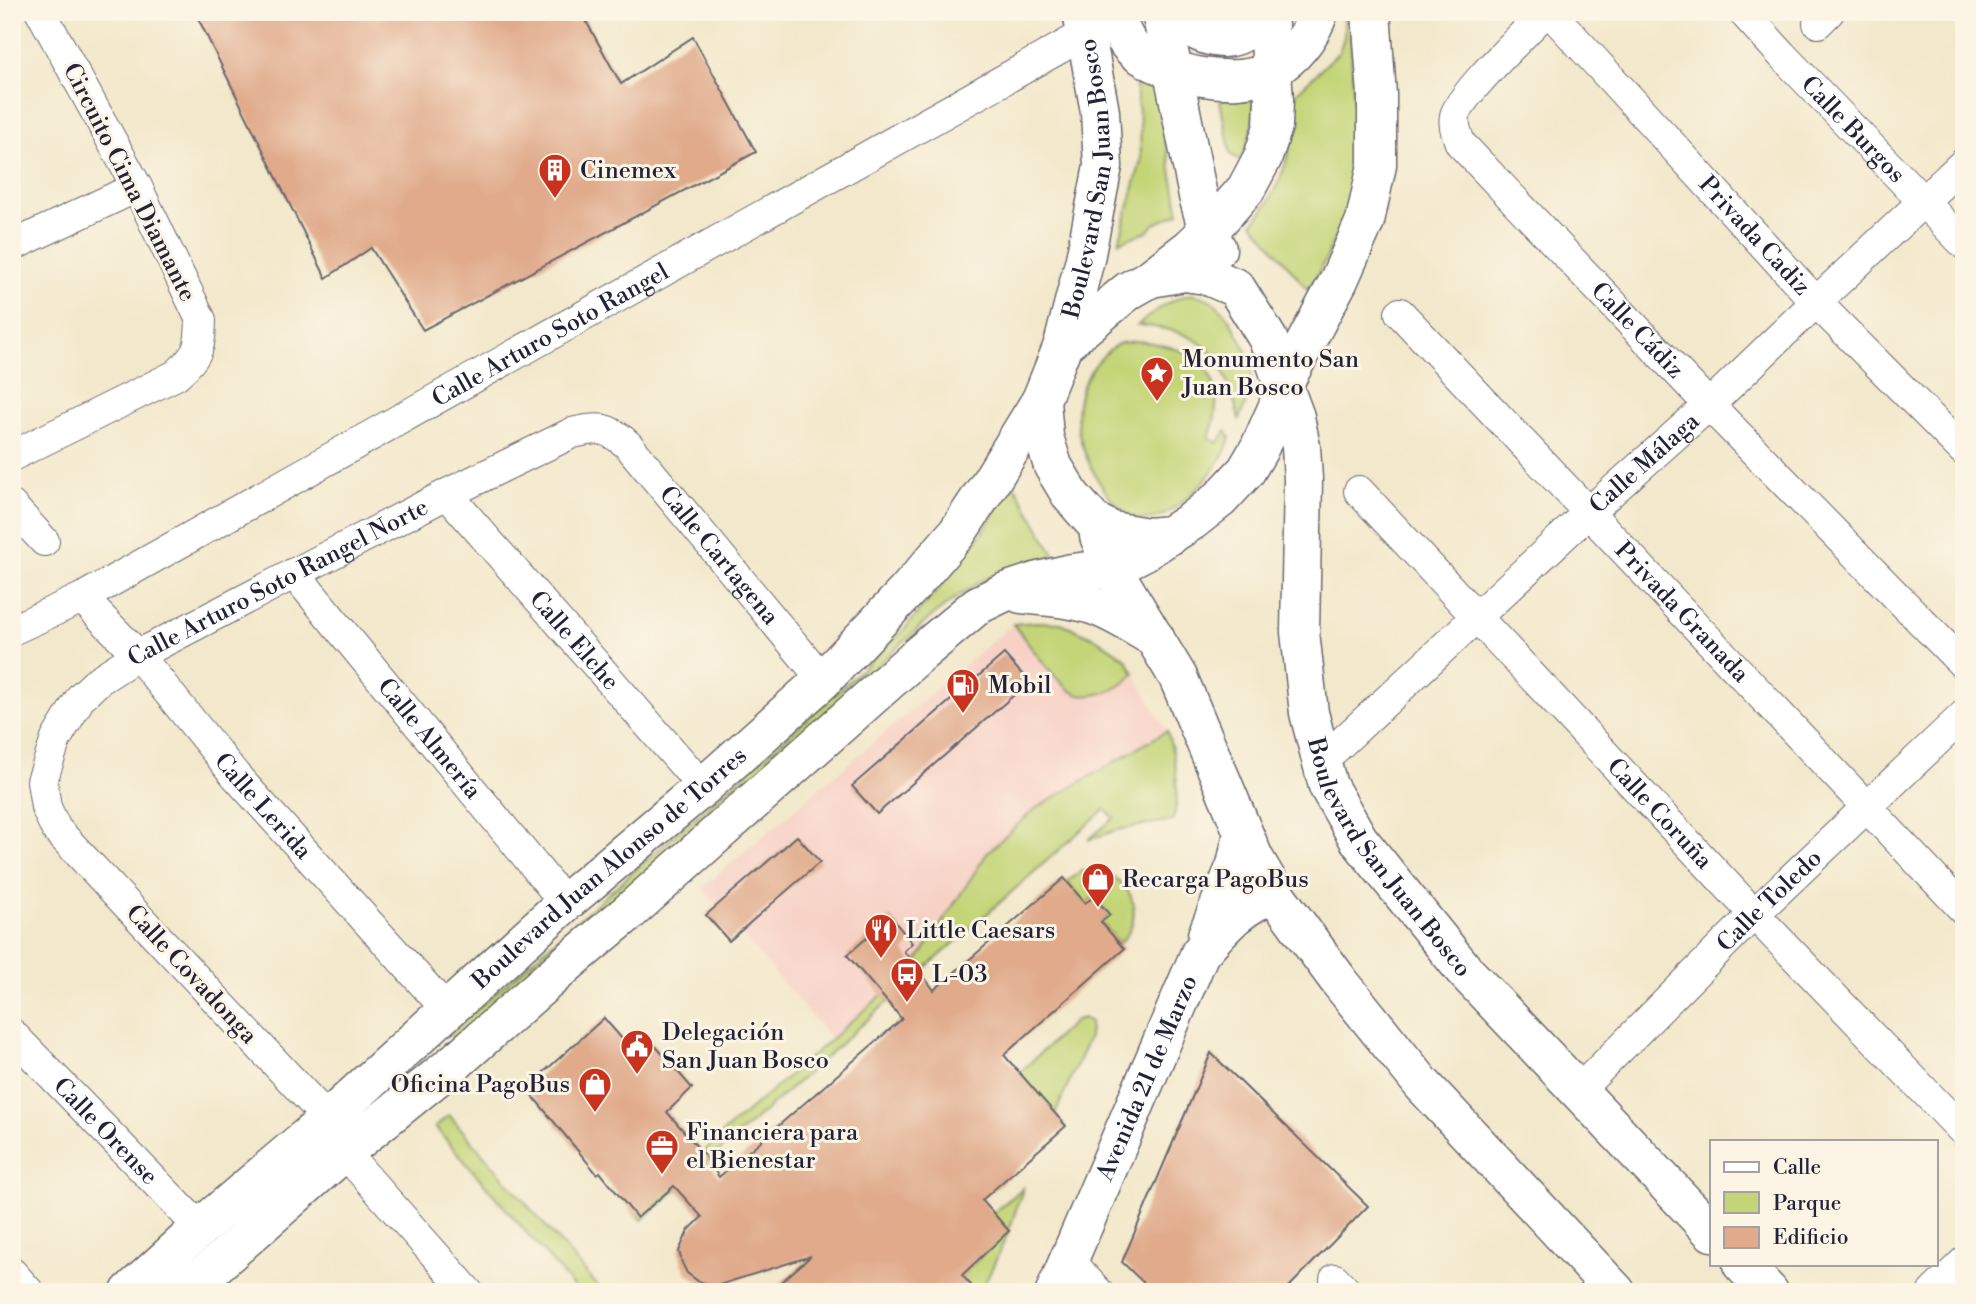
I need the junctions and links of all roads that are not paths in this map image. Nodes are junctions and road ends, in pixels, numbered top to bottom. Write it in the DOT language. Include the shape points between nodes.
graph roads {
  1 [pos="41,12"];
  2 [pos="1161,12"];
  3 [pos="1175,12"];
  4 [pos="1266,12"];
  5 [pos="1319,12"];
  6 [pos="1371,12"];
  7 [pos="1548,12"];
  8 [pos="1743,12"];
  9 [pos="1094,19"];
  10 [pos="1171,69"];
  11 [pos="1271,70"];
  12 [pos="1964,163"];
  13 [pos="137,187"];
  14 [pos="1923,201"];
  15 [pos="1208,231"];
  16 [pos="1964,244"];
  17 [pos="12,246"];
  18 [pos="1151,278"];
  19 [pos="1236,288"];
  20 [pos="1816,302"];
  21 [pos="1400,313"];
  22 [pos="1063,345"];
  23 [pos="1283,385"];
  24 [pos="1041,400"];
  25 [pos="1709,405"];
  26 [pos="612,431"];
  27 [pos="1964,452"];
  28 [pos="12,456"];
  29 [pos="1359,491"];
  30 [pos="447,494"];
  31 [pos="12,506"];
  32 [pos="1589,512"];
  33 [pos="1093,521"];
  34 [pos="1171,535"];
  35 [pos="44,541"];
  36 [pos="1112,568"];
  37 [pos="295,573"];
  38 [pos="1005,592"];
  39 [pos="82,598"];
  40 [pos="1477,617"];
  41 [pos="12,630"];
  42 [pos="1155,638"];
  43 [pos="138,655"];
  44 [pos="1964,666"];
  45 [pos="823,680"];
  46 [pos="1964,715"];
  47 [pos="1322,761"];
  48 [pos="703,787"];
  49 [pos="1867,808"];
  50 [pos="56,829"];
  51 [pos="1244,832"];
  52 [pos="1275,894"];
  53 [pos="565,903"];
  54 [pos="1964,910"];
  55 [pos="1754,914"];
  56 [pos="1200,953"];
  57 [pos="448,1011"];
  58 [pos="12,1034"];
  59 [pos="1578,1091"];
  60 [pos="1964,1132"];
  61 [pos="336,1135"];
  62 [pos="200,1228"];
  63 [pos="1710,1230"];
  64 [pos="1964,1262"];
  65 [pos="1744,1266"];
  66 [pos="12,1273"];
  67 [pos="1062,1276"];
  68 [pos="29,1292"];
  69 [pos="130,1292"];
  70 [pos="185,1292"];
  71 [pos="468,1292"];
  72 [pos="1098,1292"];
  73 [pos="1616,1292"];
  74 [pos="1769,1292"];
  75 [pos="1933,1292"];
  1 -- 13 [label="street, Circuito Cima Diamante"];
  2 -- 10 [label="main road"];
  3 -- 4 [label="main road" via="1207,35 1228,38 1252,26"];
  4 -- 11 [label="main road"];
  5 -- 11 [label="main road" via="1305,41"];
  6 -- 23 [label="main road" via="1377,165 1365,221"];
  7 -- 20 [label="street, Privada Cadiz"];
  7 -- 25 [label="street, Calle Cádiz" via="1467,94 1456,114 1460,143"];
  8 -- 14 [label="street, Calle Burgos"];
  9 -- 10 [label="main road" via="1120,28 1132,48"];
  9 -- 22 [label="main road, Boulevard San Juan Bosco" via="1103,166"];
  9 -- 39 [label="street, Calle Arturo Soto Rangel"];
  10 -- 11 [label="main road" via="1229,79"];
  10 -- 15 [label="main road"];
  11 -- 15 [label="main road" via="1273,126 1266,150 1246,189"];
  12 -- 14 [label="street, Calle Málaga"];
  13 -- 17 [label="street"];
  13 -- 28 [label="street, Circuito Cima Diamante" via="201,320 201,340 194,359 176,375"];
  14 -- 16 [label="street, Calle Burgos"];
  14 -- 20 [label="street, Calle Málaga"];
  15 -- 18 [label="main road"];
  15 -- 19 [label="main road"];
  18 -- 19 [label="main road" via="1184,272 1206,275"];
  18 -- 22 [label="main road" via="1128,291"];
  19 -- 23 [label="main road" via="1268,339"];
  20 -- 25 [label="street, Calle Málaga"];
  20 -- 27 [label="street, Privada Cadiz"];
  21 -- 32 [label="street, Privada Granada"];
  22 -- 24 [label="main road"];
  23 -- 34 [label="main road" via="1269,428 1246,471 1220,499"];
  23 -- 47 [label="main road, Boulevard San Juan Bosco" via="1301,447 1300,632 1309,712"];
  24 -- 33 [label="main road" via="1053,466"];
  24 -- 45 [label="main road, Boulevard Juan Alonso de Torres" via="957,533"];
  25 -- 32 [label="street, Calle Málaga"];
  25 -- 44 [label="street, Calle Cádiz"];
  26 -- 30 [label="street, Calle Arturo Soto Rangel Norte" via="594,428 572,433"];
  26 -- 45 [label="street, Calle Cartagena"];
  29 -- 40 [label="street, Calle Coruña"];
  30 -- 37 [label="street, Calle Arturo Soto Rangel Norte"];
  30 -- 48 [label="street, Calle Elche"];
  31 -- 35 [label="street"];
  32 -- 40 [label="street, Calle Málaga"];
  32 -- 49 [label="street, Privada Granada"];
  33 -- 34 [label="main road" via="1112,531 1148,537"];
  33 -- 36 [label="main road"];
  34 -- 36 [label="main road, Boulevard Juan Alonso de Torres"];
  36 -- 38 [label="main road, Boulevard Juan Alonso de Torres" via="1060,576"];
  36 -- 42 [label="main road"];
  37 -- 43 [label="street, Calle Arturo Soto Rangel Norte"];
  37 -- 53 [label="street, Calle Almería"];
  38 -- 42 [label="main road" via="1092,605"];
  38 -- 61 [label="main road, Boulevard Juan Alonso de Torres" via="978,606 916,657 453,1064"];
  39 -- 41 [label="street, Calle Arturo Soto Rangel"];
  39 -- 43 [label="street, Calle Lerida"];
  40 -- 47 [label="street, Calle Málaga"];
  40 -- 55 [label="street, Calle Coruña"];
  42 -- 51 [label="main road" via="1178,677"];
  43 -- 50 [label="street, Calle Arturo Soto Rangel Norte" via="81,697 56,739 42,781"];
  43 -- 57 [label="street, Calle Lerida" via="236,776"];
  45 -- 48 [label="main road, Boulevard Juan Alonso de Torres"];
  46 -- 49 [label="street, Calle Toledo"];
  47 -- 59 [label="main road, Boulevard San Juan Bosco" via="1328,786 1359,840 1464,970"];
  48 -- 53 [label="main road, Boulevard Juan Alonso de Torres"];
  49 -- 54 [label="street, Privada Granada"];
  49 -- 55 [label="street, Calle Toledo"];
  50 -- 61 [label="street, Calle Covadonga"];
  51 -- 52 [label="main road"];
  51 -- 56 [label="main road" via="1236,865"];
  52 -- 56 [label="main road, Avenida 21 de Marzo" via="1241,910"];
  52 -- 73 [label="main road" via="1422,1084"];
  53 -- 57 [label="main road, Boulevard Juan Alonso de Torres"];
  55 -- 59 [label="street, Calle Toledo"];
  55 -- 60 [label="street, Calle Coruña"];
  56 -- 67 [label="main road, Avenida 21 de Marzo"];
  57 -- 61 [label="main road, Boulevard Juan Alonso de Torres"];
  58 -- 62 [label="street, Calle Orense"];
  59 -- 63 [label="main road, Boulevard San Juan Bosco"];
  61 -- 62 [label="main road, Boulevard Juan Alonso de Torres"];
  61 -- 70 [label="main road, Boulevard Juan Alonso de Torres"];
  61 -- 71 [label="street, Calle Covadonga"];
  62 -- 69 [label="main road, Boulevard Juan Alonso de Torres"];
  64 -- 75 [label="street"];
  65 -- 74 [label="main road"];
  66 -- 68 [label="street"];
  67 -- 72 [label="street"];
}
